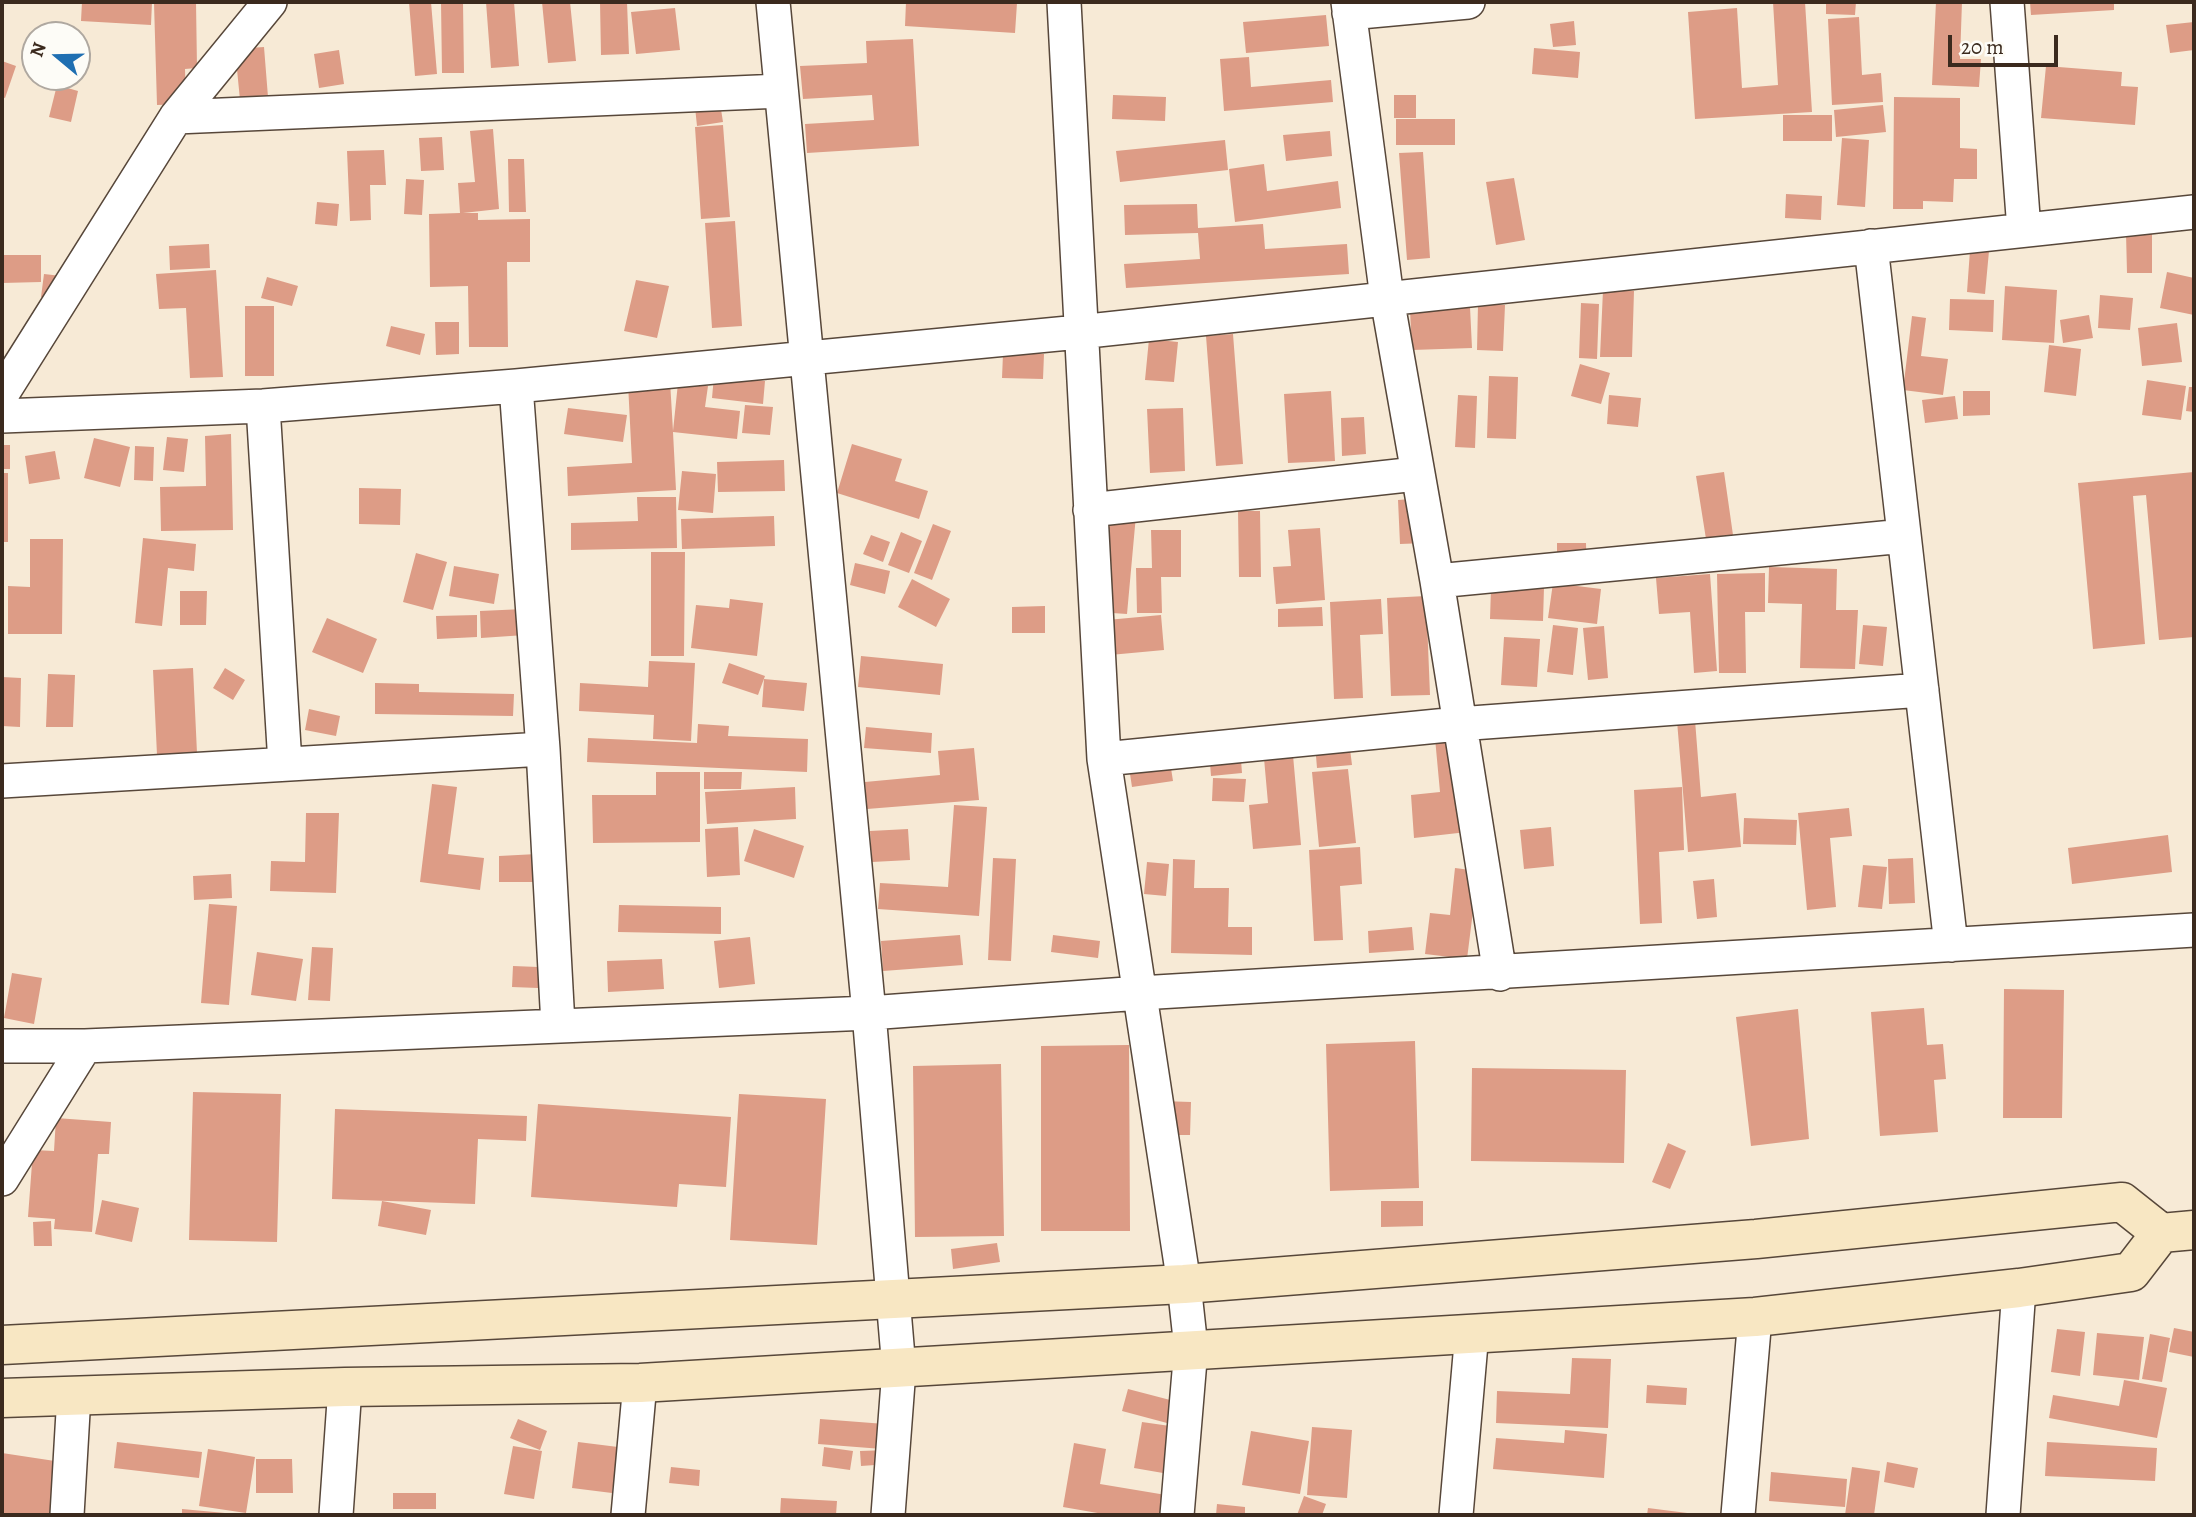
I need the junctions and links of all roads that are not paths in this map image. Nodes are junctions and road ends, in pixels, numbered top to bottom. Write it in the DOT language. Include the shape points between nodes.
graph roads {
  1 [pos="270,2"];
  2 [pos="773,2"];
  3 [pos="1064,2"];
  4 [pos="1468,2"];
  5 [pos="2007,2"];
  6 [pos="1349,7"];
  7 [pos="781,90"];
  8 [pos="176,117"];
  9 [pos="2194,212"];
  10 [pos="2024,230"];
  11 [pos="1871,246"];
  12 [pos="1387,298"];
  13 [pos="1079,332"];
  14 [pos="806,357"];
  15 [pos="516,386"];
  16 [pos="2,394"];
  17 [pos="263,406"];
  18 [pos="2,416"];
  19 [pos="1416,474"];
  20 [pos="1090,510"];
  21 [pos="1904,536"];
  22 [pos="1437,581"];
  23 [pos="1922,691"];
  24 [pos="1458,724"];
  25 [pos="543,749"];
  26 [pos="1104,759"];
  27 [pos="285,764"];
  28 [pos="2,781"];
  29 [pos="2194,930"];
  30 [pos="1951,945"];
  31 [pos="1500,974"];
  32 [pos="1140,993"];
  33 [pos="869,1013"];
  34 [pos="558,1025"];
  35 [pos="2,1046"];
  36 [pos="85,1046"];
  37 [pos="2,1179"];
  38 [pos="2178,1231"];
  39 [pos="1184,1283"];
  40 [pos="2019,1288"];
  41 [pos="893,1300"];
  42 [pos="1755,1317"];
  43 [pos="1472,1332"];
  44 [pos="2,1345"];
  45 [pos="1191,1348"];
  46 [pos="899,1369"];
  47 [pos="640,1383"];
  48 [pos="345,1387"];
  49 [pos="74,1395"];
  50 [pos="2,1398"];
  51 [pos="67,1515"];
  52 [pos="336,1515"];
  53 [pos="628,1515"];
  54 [pos="888,1515"];
  55 [pos="1177,1515"];
  56 [pos="1456,1515"];
  57 [pos="1738,1515"];
  58 [pos="2003,1515"];
  1 -- 8 [label="street"];
  2 -- 7 [label="street"];
  3 -- 13 [label="street"];
  4 -- 6 [label="street"];
  5 -- 10 [label="street"];
  6 -- 12 [label="street"];
  7 -- 8 [label="street"];
  7 -- 14 [label="street"];
  8 -- 16 [label="street"];
  9 -- 10 [label="street"];
  10 -- 11 [label="street"];
  11 -- 12 [label="street"];
  11 -- 21 [label="street"];
  12 -- 13 [label="street"];
  12 -- 19 [label="street"];
  13 -- 14 [label="street"];
  13 -- 20 [label="street"];
  14 -- 15 [label="street"];
  14 -- 33 [label="street"];
  15 -- 17 [label="street"];
  15 -- 25 [label="street"];
  17 -- 18 [label="street"];
  17 -- 27 [label="street"];
  19 -- 20 [label="street"];
  19 -- 22 [label="street"];
  20 -- 26 [label="street"];
  21 -- 22 [label="street"];
  21 -- 23 [label="street"];
  22 -- 24 [label="street"];
  23 -- 24 [label="street"];
  23 -- 30 [label="street"];
  24 -- 26 [label="street"];
  24 -- 31 [label="street"];
  25 -- 27 [label="street"];
  25 -- 34 [label="street"];
  26 -- 32 [label="street"];
  27 -- 28 [label="street"];
  29 -- 30 [label="street"];
  30 -- 31 [label="street"];
  31 -- 32 [label="street"];
  32 -- 33 [label="street"];
  32 -- 39 [label="street"];
  33 -- 34 [label="street"];
  33 -- 41 [label="street"];
  34 -- 36 [label="street"];
  35 -- 36 [label="street"];
  36 -- 37 [label="street"];
  38 -- 39 [label="street" via="2122,1202 1756,1239"];
  38 -- 40 [label="street" via="2131,1272"];
  39 -- 41 [label="street"];
  39 -- 45 [label="street"];
  40 -- 42 [label="street"];
  40 -- 58 [label="street"];
  41 -- 44 [label="street"];
  41 -- 46 [label="street"];
  42 -- 43 [label="street"];
  42 -- 57 [label="street"];
  43 -- 45 [label="street"];
  43 -- 56 [label="street"];
  45 -- 46 [label="street"];
  45 -- 55 [label="street"];
  46 -- 47 [label="street"];
  46 -- 54 [label="street"];
  47 -- 48 [label="street"];
  47 -- 53 [label="street"];
  48 -- 49 [label="street"];
  48 -- 52 [label="street"];
  49 -- 50 [label="street"];
  49 -- 51 [label="street"];
}
